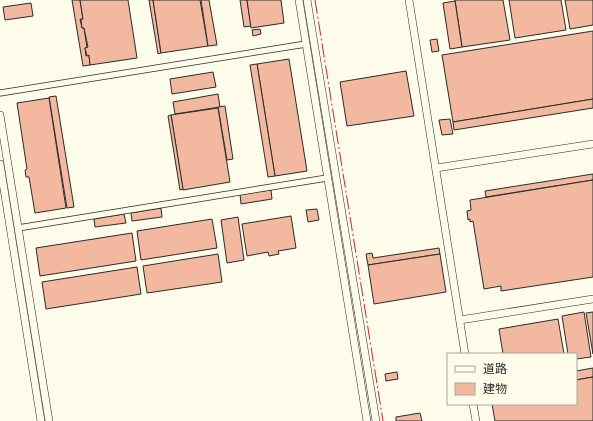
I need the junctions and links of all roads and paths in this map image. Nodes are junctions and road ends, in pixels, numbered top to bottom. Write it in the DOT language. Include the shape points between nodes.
graph roads {
  1 [pos="299,0"];
  2 [pos="308,0"];
  3 [pos="409,0"];
  4 [pos="314,43"];
  5 [pos="306,44"];
  6 [pos="0,93"];
  7 [pos="0,115"];
  8 [pos="593,144"];
  9 [pos="0,164"];
  10 [pos="436,168"];
  11 [pos="336,176"];
  12 [pos="327,178"];
  13 [pos="18,228"];
  14 [pos="10,229"];
  15 [pos="593,299"];
  16 [pos="460,320"];
  17 [pos="465,353"];
  18 [pos="473,405"];
  19 [pos="41,421"];
  20 [pos="49,421"];
  21 [pos="367,421"];
  22 [pos="376,421"];
  23 [pos="476,421"];
  1 -- 5 [label="street"];
  2 -- 4 [label="street"];
  3 -- 10 [label="street"];
  4 -- 5 [label="street"];
  4 -- 11 [label="street"];
  5 -- 6 [label="street"];
  5 -- 12 [label="street"];
  7 -- 13 [label="street"];
  8 -- 10 [label="street"];
  9 -- 14 [label="street"];
  10 -- 16 [label="street"];
  11 -- 12 [label="street"];
  11 -- 22 [label="street"];
  12 -- 13 [label="street"];
  12 -- 21 [label="street"];
  13 -- 14 [label="street"];
  13 -- 20 [label="street"];
  14 -- 19 [label="street"];
  15 -- 16 [label="street"];
  16 -- 17 [label="street"];
  18 -- 23 [label="street"];
}
